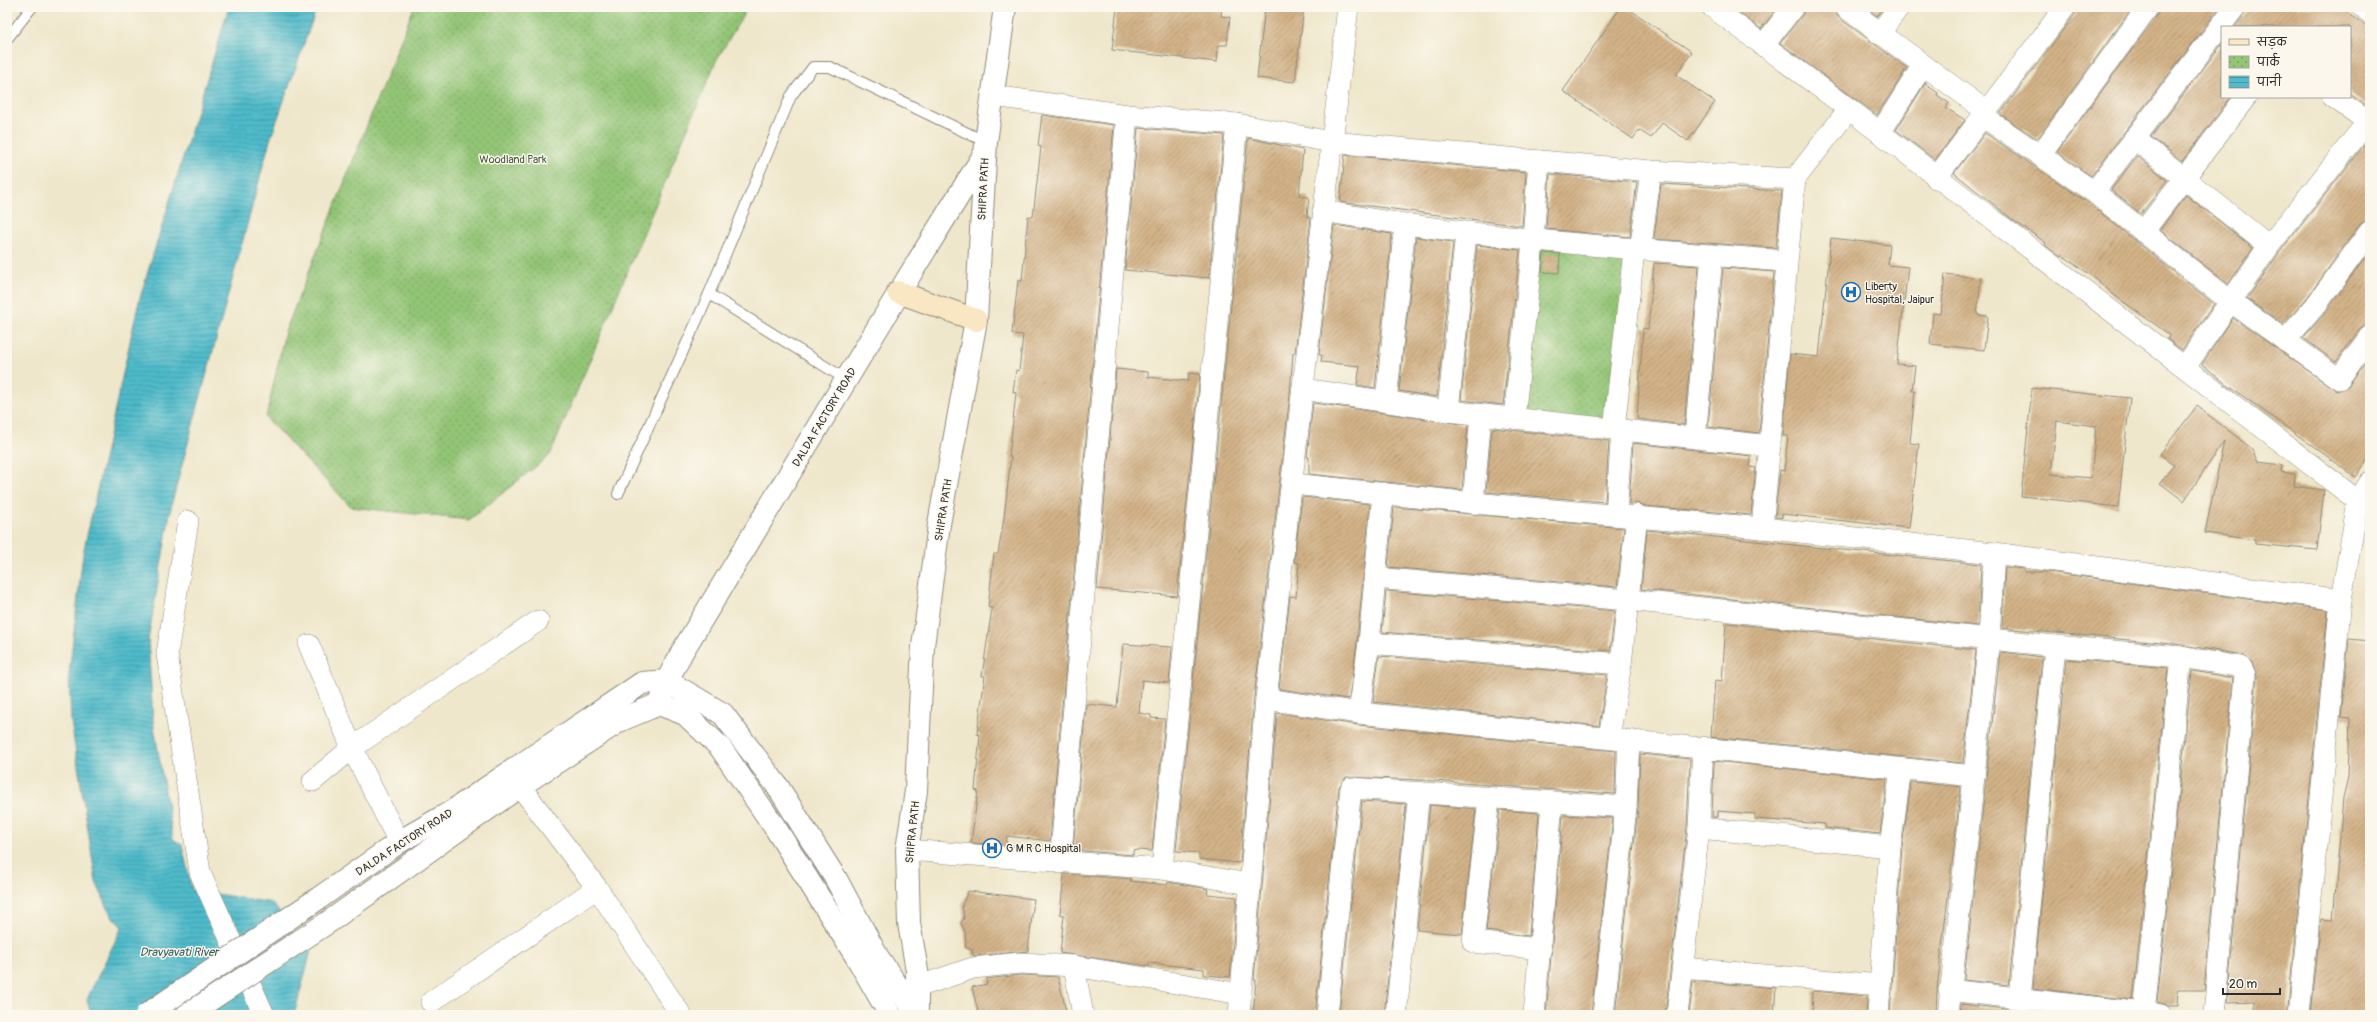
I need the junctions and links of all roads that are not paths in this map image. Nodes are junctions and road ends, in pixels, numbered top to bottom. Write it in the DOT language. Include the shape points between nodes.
graph roads {
  1 [pos="32,7"];
  2 [pos="1005,7"];
  3 [pos="1348,7"];
  4 [pos="1712,7"];
  5 [pos="1793,7"];
  6 [pos="1845,7"];
  7 [pos="1899,7"];
  8 [pos="2065,7"];
  9 [pos="2148,7"];
  10 [pos="2363,7"];
  11 [pos="2370,13"];
  12 [pos="2230,14"];
  13 [pos="1879,34"];
  14 [pos="7,39"];
  15 [pos="1764,46"];
  16 [pos="1923,65"];
  17 [pos="994,96"];
  18 [pos="2245,98"];
  19 [pos="2334,98"];
  20 [pos="1849,109"];
  21 [pos="1984,113"];
  22 [pos="1128,115"];
  23 [pos="2369,122"];
  24 [pos="1237,124"];
  25 [pos="1880,133"];
  26 [pos="2134,138"];
  27 [pos="1331,142"];
  28 [pos="985,149"];
  29 [pos="2041,154"];
  30 [pos="1539,161"];
  31 [pos="1651,170"];
  32 [pos="2183,176"];
  33 [pos="1936,178"];
  34 [pos="1795,179"];
  35 [pos="2094,192"];
  36 [pos="1323,211"];
  37 [pos="1405,225"];
  38 [pos="2370,231"];
  39 [pos="2143,232"];
  40 [pos="1466,233"];
  41 [pos="1533,240"];
  42 [pos="2269,246"];
  43 [pos="1637,251"];
  44 [pos="1712,255"];
  45 [pos="1786,261"];
  46 [pos="898,292"];
  47 [pos="709,294"];
  48 [pos="2230,301"];
  49 [pos="976,320"];
  50 [pos="2370,336"];
  51 [pos="2286,341"];
  52 [pos="2185,367"];
  53 [pos="847,380"];
  54 [pos="1303,389"];
  55 [pos="1386,401"];
  56 [pos="1448,411"];
  57 [pos="1481,415"];
  58 [pos="1514,418"];
  59 [pos="1618,429"];
  60 [pos="1695,438"];
  61 [pos="1770,446"];
  62 [pos="2370,482"];
  63 [pos="1293,484"];
  64 [pos="1383,493"];
  65 [pos="618,494"];
  66 [pos="1473,503"];
  67 [pos="2364,504"];
  68 [pos="1616,514"];
  69 [pos="1636,515"];
  70 [pos="188,521"];
  71 [pos="1762,528"];
  72 [pos="1994,553"];
  73 [pos="1375,578"];
  74 [pos="1628,600"];
  75 [pos="2341,600"];
  76 [pos="538,621"];
  77 [pos="1990,638"];
  78 [pos="1370,644"];
  79 [pos="309,645"];
  80 [pos="2055,646"];
  81 [pos="2181,657"];
  82 [pos="1621,664"];
  83 [pos="667,680"];
  84 [pos="1266,700"];
  85 [pos="659,704"];
  86 [pos="1358,713"];
  87 [pos="1619,739"];
  88 [pos="1704,747"];
  89 [pos="352,748"];
  90 [pos="1902,769"];
  91 [pos="1974,776"];
  92 [pos="312,780"];
  93 [pos="520,786"];
  94 [pos="1419,792"];
  95 [pos="1489,798"];
  96 [pos="1552,802"];
  97 [pos="1626,807"];
  98 [pos="1699,828"];
  99 [pos="399,842"];
  100 [pos="1890,847"];
  101 [pos="908,850"];
  102 [pos="1060,863"];
  103 [pos="1162,869"];
  104 [pos="1249,884"];
  105 [pos="597,888"];
  106 [pos="1541,949"];
  107 [pos="1074,966"];
  108 [pos="1682,968"];
  109 [pos="1880,985"];
  110 [pos="917,987"];
  111 [pos="1949,990"];
  112 [pos="1241,994"];
  113 [pos="2020,998"];
  114 [pos="431,1002"];
  115 [pos="2153,1014"];
  116 [pos="146,1015"];
  117 [pos="187,1015"];
  118 [pos="264,1015"];
  119 [pos="681,1015"];
  120 [pos="890,1015"];
  121 [pos="917,1015"];
  122 [pos="1084,1015"];
  123 [pos="1239,1015"];
  124 [pos="1327,1015"];
  125 [pos="1396,1015"];
  126 [pos="1534,1015"];
  127 [pos="1603,1015"];
  128 [pos="1677,1015"];
  129 [pos="1878,1015"];
  130 [pos="1948,1015"];
  131 [pos="2214,1015"];
  132 [pos="2299,1015"];
  1 -- 14 [label="lane"];
  2 -- 17 [label="street, SHIPRA PATH"];
  3 -- 27 [label="street"];
  4 -- 15 [label="street"];
  5 -- 15 [label="street"];
  6 -- 13 [label="street"];
  7 -- 13 [label="street"];
  8 -- 21 [label="street"];
  9 -- 29 [label="street"];
  10 -- 11 [label="street"];
  12 -- 26 [label="street"];
  13 -- 16 [label="street"];
  15 -- 20 [label="street"];
  16 -- 21 [label="street"];
  16 -- 25 [label="street"];
  17 -- 22 [label="street"];
  17 -- 28 [label="street, SHIPRA PATH"];
  18 -- 32 [label="street"];
  19 -- 23 [label="street"];
  20 -- 25 [label="street"];
  20 -- 34 [label="street"];
  21 -- 29 [label="street"];
  21 -- 33 [label="street"];
  22 -- 24 [label="street"];
  22 -- 102 [label="street"];
  23 -- 42 [label="street"];
  24 -- 27 [label="street"];
  24 -- 103 [label="street"];
  25 -- 33 [label="street"];
  26 -- 32 [label="street"];
  26 -- 35 [label="street"];
  27 -- 30 [label="street"];
  27 -- 36 [label="street"];
  28 -- 46 [label="street, DALDA FACTORY ROAD"];
  28 -- 47 [label="lane" via="830,67 813,67 791,96"];
  28 -- 49 [label="street, SHIPRA PATH"];
  29 -- 35 [label="street"];
  30 -- 31 [label="street"];
  30 -- 41 [label="street"];
  31 -- 34 [label="street"];
  31 -- 43 [label="street"];
  32 -- 39 [label="street"];
  32 -- 42 [label="street"];
  33 -- 52 [label="street"];
  34 -- 45 [label="street"];
  35 -- 39 [label="street"];
  36 -- 37 [label="street"];
  36 -- 54 [label="street"];
  37 -- 40 [label="street"];
  37 -- 55 [label="street"];
  38 -- 51 [label="street"];
  39 -- 48 [label="street"];
  40 -- 41 [label="street"];
  40 -- 56 [label="street"];
  41 -- 43 [label="street"];
  41 -- 58 [label="street"];
  42 -- 48 [label="street"];
  43 -- 44 [label="street"];
  43 -- 59 [label="street"];
  44 -- 45 [label="street"];
  44 -- 60 [label="street"];
  45 -- 61 [label="street"];
  46 -- 49 [label="main road"];
  46 -- 53 [label="street, DALDA FACTORY ROAD"];
  47 -- 53 [label="lane"];
  47 -- 65 [label="lane"];
  48 -- 51 [label="street"];
  48 -- 52 [label="street"];
  49 -- 101 [label="street, SHIPRA PATH" via="940,524 923,646 916,790"];
  50 -- 51 [label="street" via="2340,379"];
  52 -- 67 [label="street"];
  53 -- 83 [label="street, DALDA FACTORY ROAD"];
  54 -- 55 [label="street"];
  54 -- 63 [label="street"];
  55 -- 56 [label="street"];
  56 -- 57 [label="street"];
  57 -- 58 [label="street"];
  57 -- 66 [label="street"];
  58 -- 59 [label="street"];
  59 -- 60 [label="street"];
  59 -- 68 [label="street"];
  60 -- 61 [label="street"];
  61 -- 71 [label="street"];
  62 -- 67 [label="street"];
  63 -- 64 [label="street"];
  63 -- 84 [label="street"];
  64 -- 66 [label="street"];
  64 -- 73 [label="street"];
  66 -- 68 [label="street"];
  67 -- 75 [label="street"];
  68 -- 69 [label="street"];
  69 -- 71 [label="street"];
  69 -- 74 [label="street"];
  70 -- 118 [label="street" via="167,654 183,763 200,872"];
  71 -- 72 [label="street"];
  72 -- 75 [label="street"];
  72 -- 77 [label="street"];
  73 -- 74 [label="street"];
  73 -- 78 [label="street"];
  74 -- 77 [label="street"];
  74 -- 82 [label="street"];
  75 -- 132 [label="street"];
  76 -- 89 [label="street"];
  77 -- 80 [label="street"];
  77 -- 91 [label="street"];
  78 -- 82 [label="street"];
  78 -- 86 [label="street"];
  79 -- 89 [label="street"];
  80 -- 81 [label="street"];
  80 -- 113 [label="street"];
  81 -- 115 [label="street"];
  81 -- 131 [label="street" via="2241,667 2245,675"];
  82 -- 87 [label="street"];
  83 -- 85 [label="street, DALDA FACTORY ROAD"];
  83 -- 99 [label="street, DALDA FACTORY ROAD" via="642,683 451,812"];
  83 -- 121 [label="street" via="723,714 769,774 836,879 877,956"];
  84 -- 86 [label="street"];
  84 -- 104 [label="street"];
  85 -- 93 [label="street, DALDA FACTORY ROAD" via="621,720"];
  85 -- 120 [label="street" via="685,714 720,747 776,829"];
  86 -- 87 [label="street"];
  87 -- 88 [label="street"];
  87 -- 97 [label="street"];
  88 -- 90 [label="street"];
  88 -- 98 [label="street"];
  89 -- 92 [label="street"];
  89 -- 99 [label="street"];
  90 -- 91 [label="street"];
  90 -- 100 [label="street"];
  91 -- 111 [label="street"];
  93 -- 105 [label="street"];
  93 -- 117 [label="street, DALDA FACTORY ROAD, bridge" via="330,921"];
  94 -- 95 [label="street"];
  94 -- 124 [label="street" via="1351,788"];
  94 -- 125 [label="street"];
  95 -- 96 [label="street"];
  95 -- 106 [label="street" via="1473,942"];
  96 -- 97 [label="street"];
  96 -- 106 [label="street"];
  97 -- 127 [label="street"];
  98 -- 100 [label="street"];
  98 -- 108 [label="street"];
  99 -- 116 [label="street, DALDA FACTORY ROAD, bridge"];
  100 -- 109 [label="street"];
  101 -- 102 [label="street"];
  101 -- 110 [label="street, SHIPRA PATH" via="908,923 917,971"];
  102 -- 103 [label="street"];
  103 -- 104 [label="street"];
  104 -- 112 [label="street"];
  105 -- 114 [label="street"];
  105 -- 119 [label="street"];
  106 -- 126 [label="street"];
  107 -- 110 [label="street" via="1020,963 973,968"];
  107 -- 112 [label="street"];
  107 -- 122 [label="street"];
  108 -- 109 [label="street"];
  108 -- 128 [label="street"];
  109 -- 129 [label="street"];
  110 -- 121 [label="street, SHIPRA PATH"];
  111 -- 113 [label="street"];
  111 -- 130 [label="street"];
  112 -- 123 [label="street"];
  113 -- 115 [label="street"];
}
